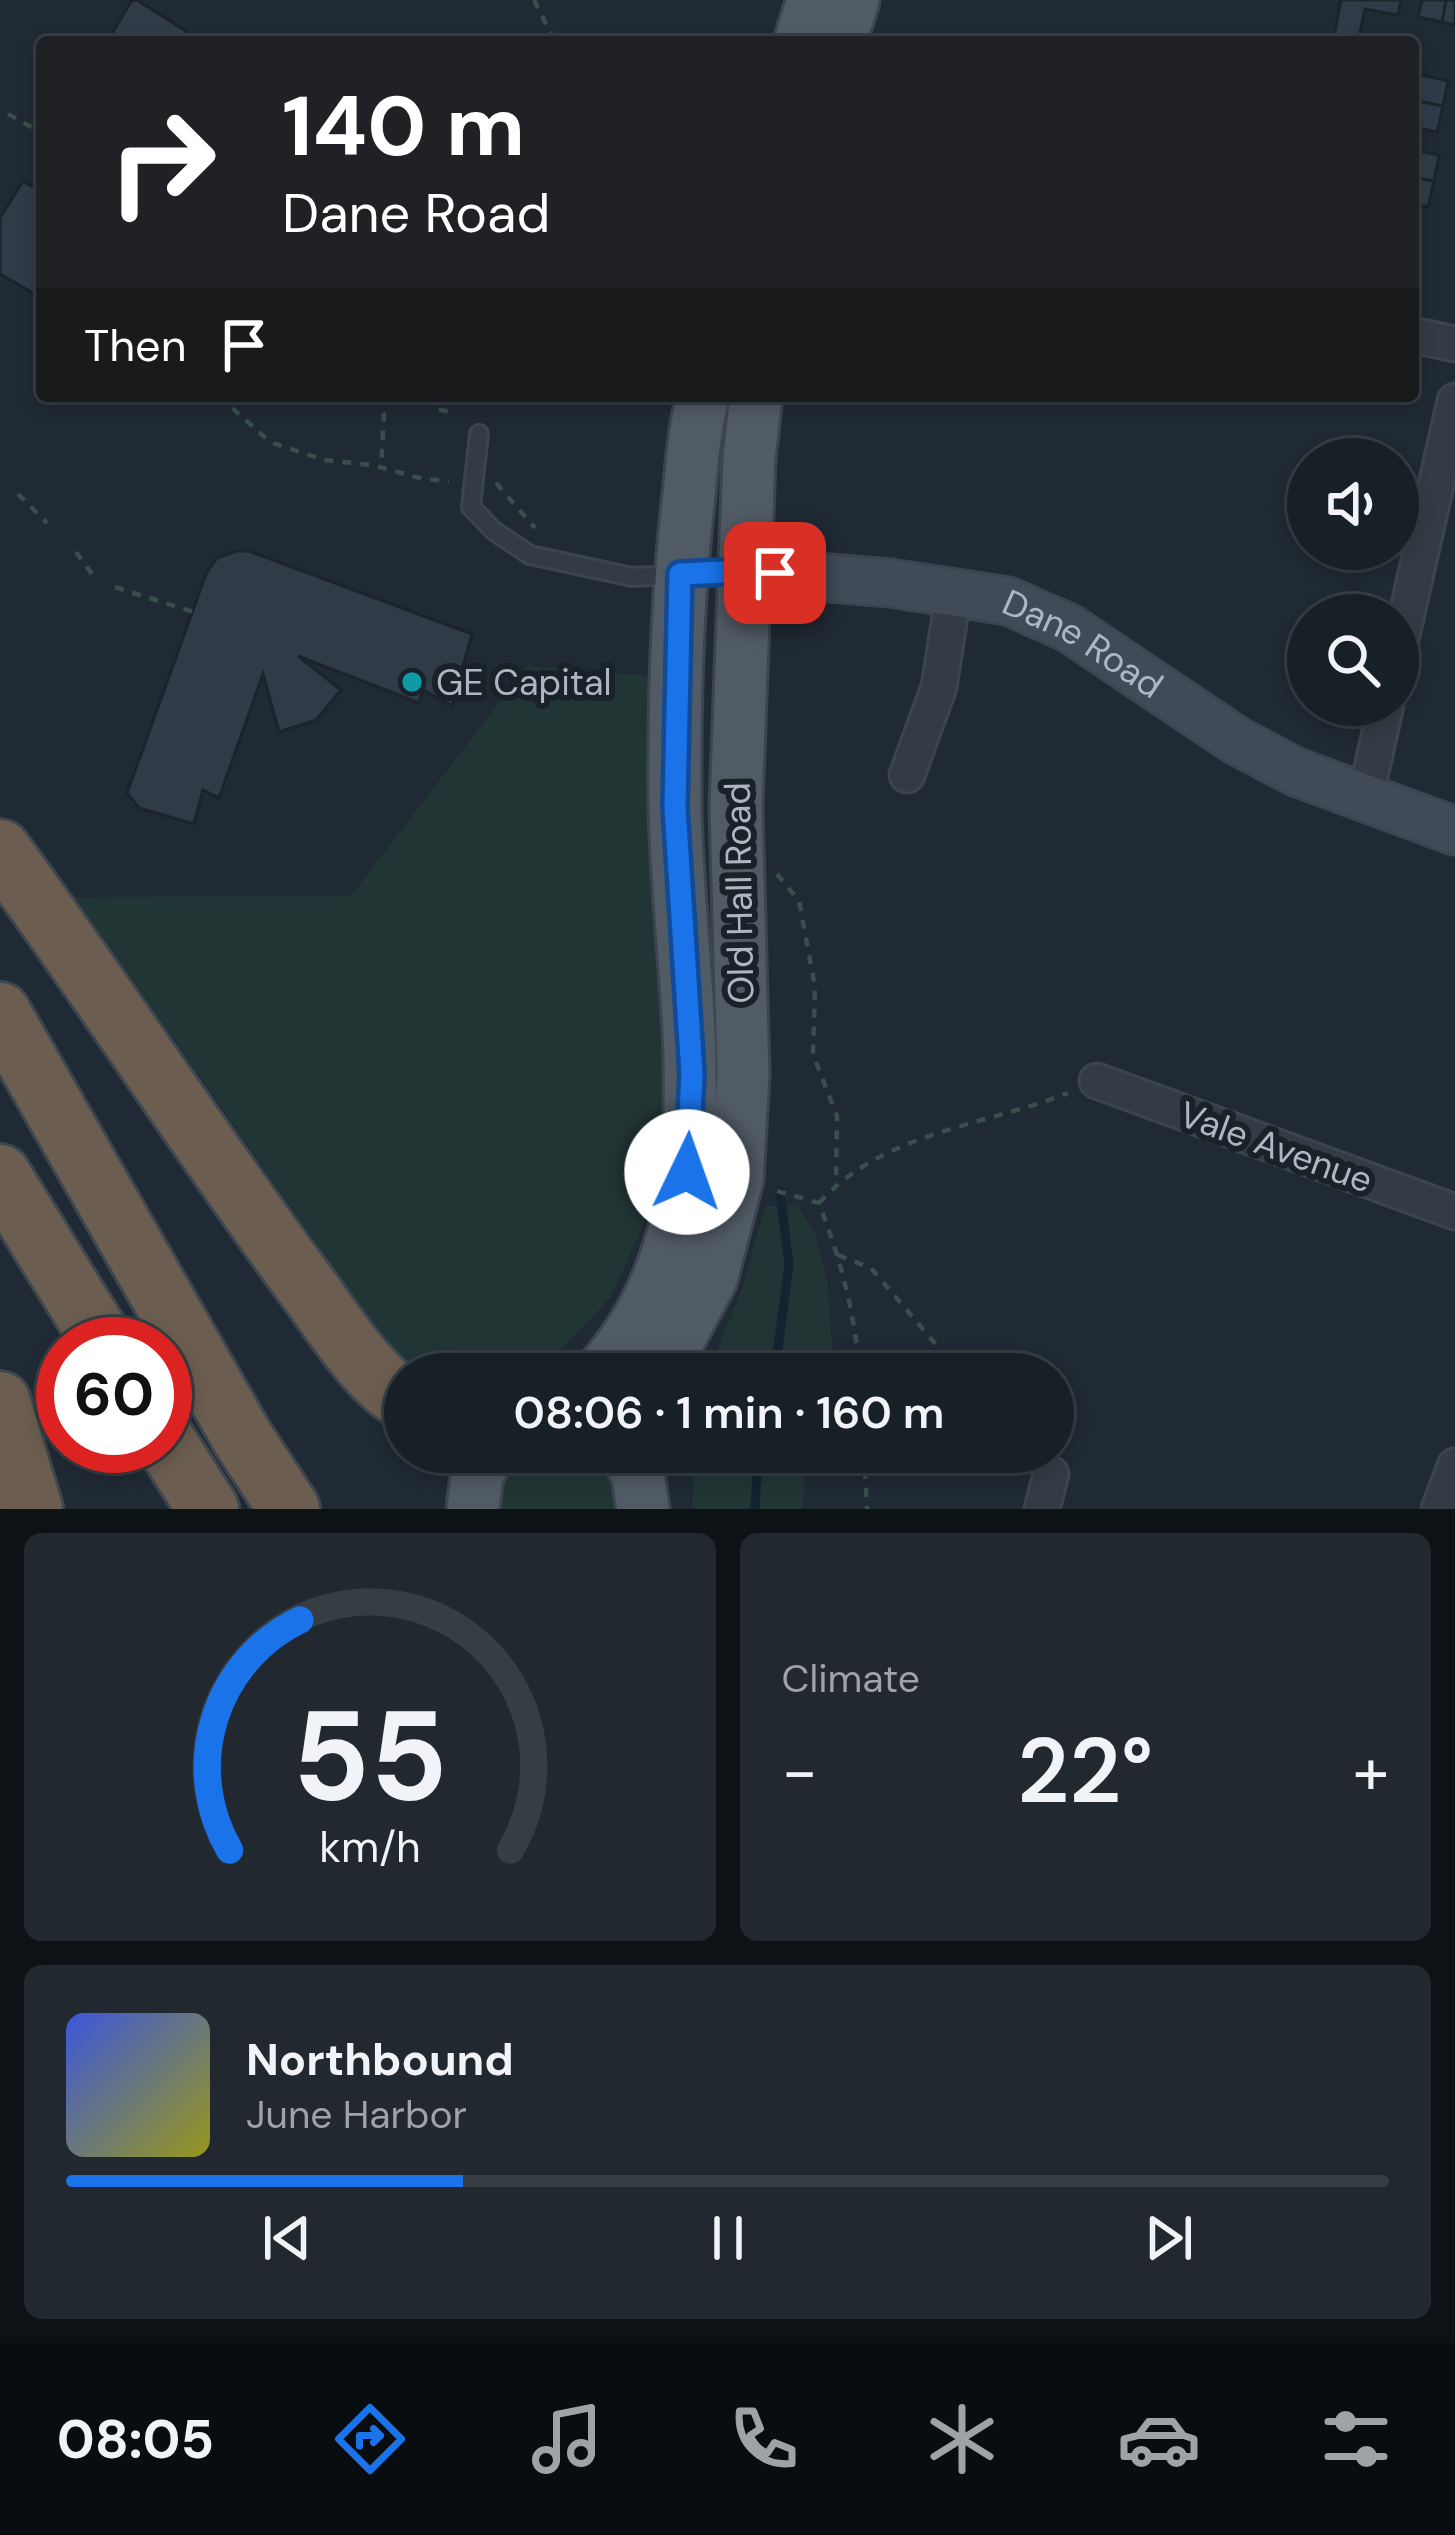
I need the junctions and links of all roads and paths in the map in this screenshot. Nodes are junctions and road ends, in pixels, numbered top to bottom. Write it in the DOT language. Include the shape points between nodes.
graph roads {
  1 [pos="534,0"];
  2 [pos="813,0"];
  3 [pos="853,0"];
  4 [pos="552,36"];
  5 [pos="802,36"];
  6 [pos="841,36"];
  7 [pos="8,113"];
  8 [pos="36,129"];
  9 [pos="1419,336"];
  10 [pos="1455,344"];
  11 [pos="1455,401"];
  12 [pos="226,402"];
  13 [pos="379,402"];
  14 [pos="435,402"];
  15 [pos="702,402"];
  16 [pos="755,402"];
  17 [pos="453,412"];
  18 [pos="479,434"];
  19 [pos="380,467"];
  20 [pos="475,483"];
  21 [pos="496,483"];
  22 [pos="18,494"];
  23 [pos="47,524"];
  24 [pos="535,529"];
  25 [pos="76,552"];
  26 [pos="745,571"];
  27 [pos="680,574"];
  28 [pos="94,578"];
  29 [pos="115,587"];
  30 [pos="954,591"];
  31 [pos="1411,594"];
  32 [pos="193,612"];
  33 [pos="1381,726"];
  34 [pos="907,775"];
  35 [pos="1365,800"];
  36 [pos="1455,831"];
  37 [pos="0,850"];
  38 [pos="775,871"];
  39 [pos="0,1013"];
  40 [pos="1097,1081"];
  41 [pos="0,1174"];
  42 [pos="737,1178"];
  43 [pos="836,1184"];
  44 [pos="819,1203"];
  45 [pos="1455,1213"];
  46 [pos="34,1233"];
  47 [pos="838,1255"];
  48 [pos="72,1317"];
  49 [pos="87,1317"];
  50 [pos="617,1353"];
  51 [pos="671,1353"];
  52 [pos="858,1353"];
  53 [pos="943,1353"];
  54 [pos="384,1383"];
  55 [pos="0,1402"];
  56 [pos="1455,1466"];
  57 [pos="145,1473"];
  58 [pos="185,1473"];
  59 [pos="478,1473"];
  60 [pos="637,1473"];
  61 [pos="864,1473"];
  62 [pos="644,1507"];
  63 [pos="32,1509"];
  64 [pos="165,1509"];
  65 [pos="208,1509"];
  66 [pos="289,1509"];
  67 [pos="473,1509"];
  68 [pos="867,1509"];
  69 [pos="1439,1509"];
  1 -- 4 [label="path"];
  2 -- 5 [label="main road"];
  3 -- 6 [label="main road"];
  7 -- 8 [label="path"];
  9 -- 10 [label="street"];
  11 -- 31 [label="street"];
  12 -- 19 [label="path" via="270,442"];
  13 -- 19 [label="path"];
  14 -- 17 [label="path" via="434,409"];
  15 -- 27 [label="main road, Old Hall Road"];
  16 -- 26 [label="main road, Old Hall Road"];
  18 -- 20 [label="lane"];
  19 -- 20 [label="path"];
  20 -- 27 [label="lane" via="470,507 530,555 632,577"];
  21 -- 24 [label="path"];
  22 -- 23 [label="path"];
  25 -- 28 [label="path"];
  26 -- 27 [label="main road, Dane Road"];
  26 -- 30 [label="main road, Dane Road"];
  26 -- 42 [label="main road, Old Hall Road"];
  27 -- 50 [label="main road, Old Hall Road" via="675,807 692,1074 687,1172 667,1260"];
  29 -- 32 [label="path"];
  30 -- 34 [label="street" via="939,687"];
  30 -- 35 [label="main road, Dane Road" via="1008,601 1069,628 1237,741"];
  33 -- 35 [label="street"];
  35 -- 36 [label="main road, Dane Road"];
  37 -- 54 [label="highway"];
  38 -- 43 [label="path" via="799,901 815,987 813,1054 837,1116"];
  39 -- 66 [label="highway"];
  40 -- 43 [label="path" via="904,1144"];
  40 -- 45 [label="street, Vale Avenue"];
  41 -- 46 [label="highway"];
  42 -- 44 [label="path"];
  42 -- 51 [label="main road, Old Hall Road" via="711,1279"];
  43 -- 44 [label="path"];
  44 -- 47 [label="path"];
  46 -- 48 [label="highway"];
  46 -- 49 [label="highway"];
  47 -- 52 [label="path"];
  47 -- 53 [label="path" via="871,1268"];
  55 -- 63 [label="highway"];
  56 -- 69 [label="street"];
  57 -- 64 [label="highway"];
  58 -- 65 [label="highway"];
  59 -- 67 [label="main road"];
  60 -- 62 [label="main road"];
  61 -- 68 [label="path"];
}
